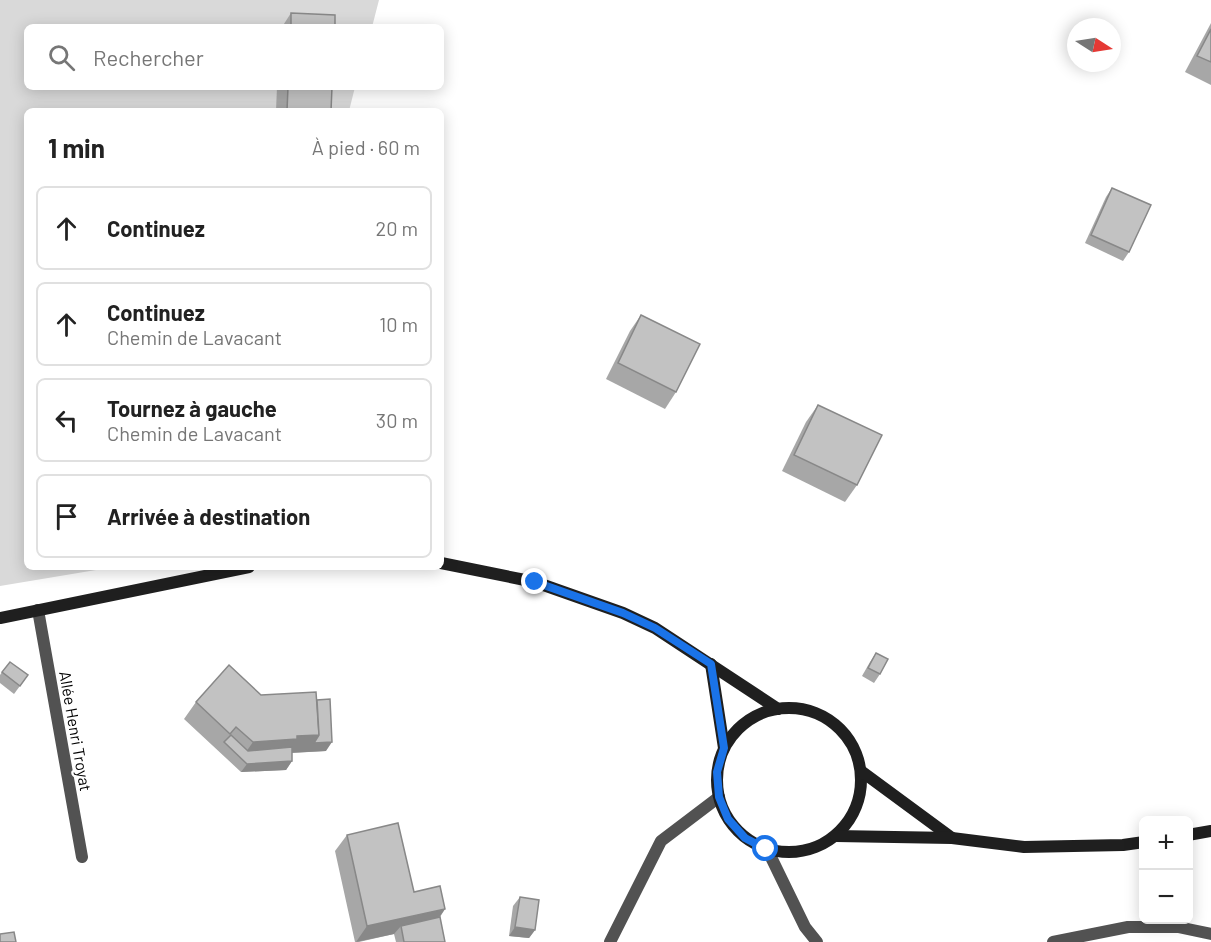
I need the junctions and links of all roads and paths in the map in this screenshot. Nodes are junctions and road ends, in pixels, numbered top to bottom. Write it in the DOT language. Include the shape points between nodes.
graph roads {
  1 [pos="444,564"];
  2 [pos="234,570"];
  3 [pos="38,610"];
  4 [pos="0,618"];
  5 [pos="711,664"];
  6 [pos="778,709"];
  7 [pos="724,748"];
  8 [pos="861,771"];
  9 [pos="719,797"];
  10 [pos="1211,831"];
  11 [pos="1193,834"];
  12 [pos="836,836"];
  13 [pos="952,838"];
  14 [pos="1139,843"];
  15 [pos="766,849"];
  16 [pos="82,857"];
  17 [pos="1211,934"];
  18 [pos="610,942"];
  19 [pos="817,942"];
  20 [pos="1053,942"];
  1 -- 5 [label="street" via="535,582 623,613 655,628"];
  2 -- 3 [label="street"];
  3 -- 4 [label="street"];
  3 -- 16 [label="street, Allée Henri Troyat"];
  5 -- 6 [label="street"];
  5 -- 7 [label="street"];
  6 -- 7 [label="street" via="756,716 737,729"];
  6 -- 8 [label="street" via="801,709 823,716 841,730 855,749"];
  7 -- 9 [label="street" via="717,772"];
  8 -- 12 [label="street" via="860,795 851,817"];
  8 -- 13 [label="street"];
  9 -- 15 [label="street" via="728,819 745,838"];
  9 -- 18 [label="street" via="661,841"];
  10 -- 11 [label="street"];
  12 -- 13 [label="street"];
  12 -- 15 [label="street" via="815,848 791,853"];
  13 -- 14 [label="street" via="1024,847"];
  15 -- 19 [label="street"];
  17 -- 20 [label="street" via="1178,927 1128,927"];
}
